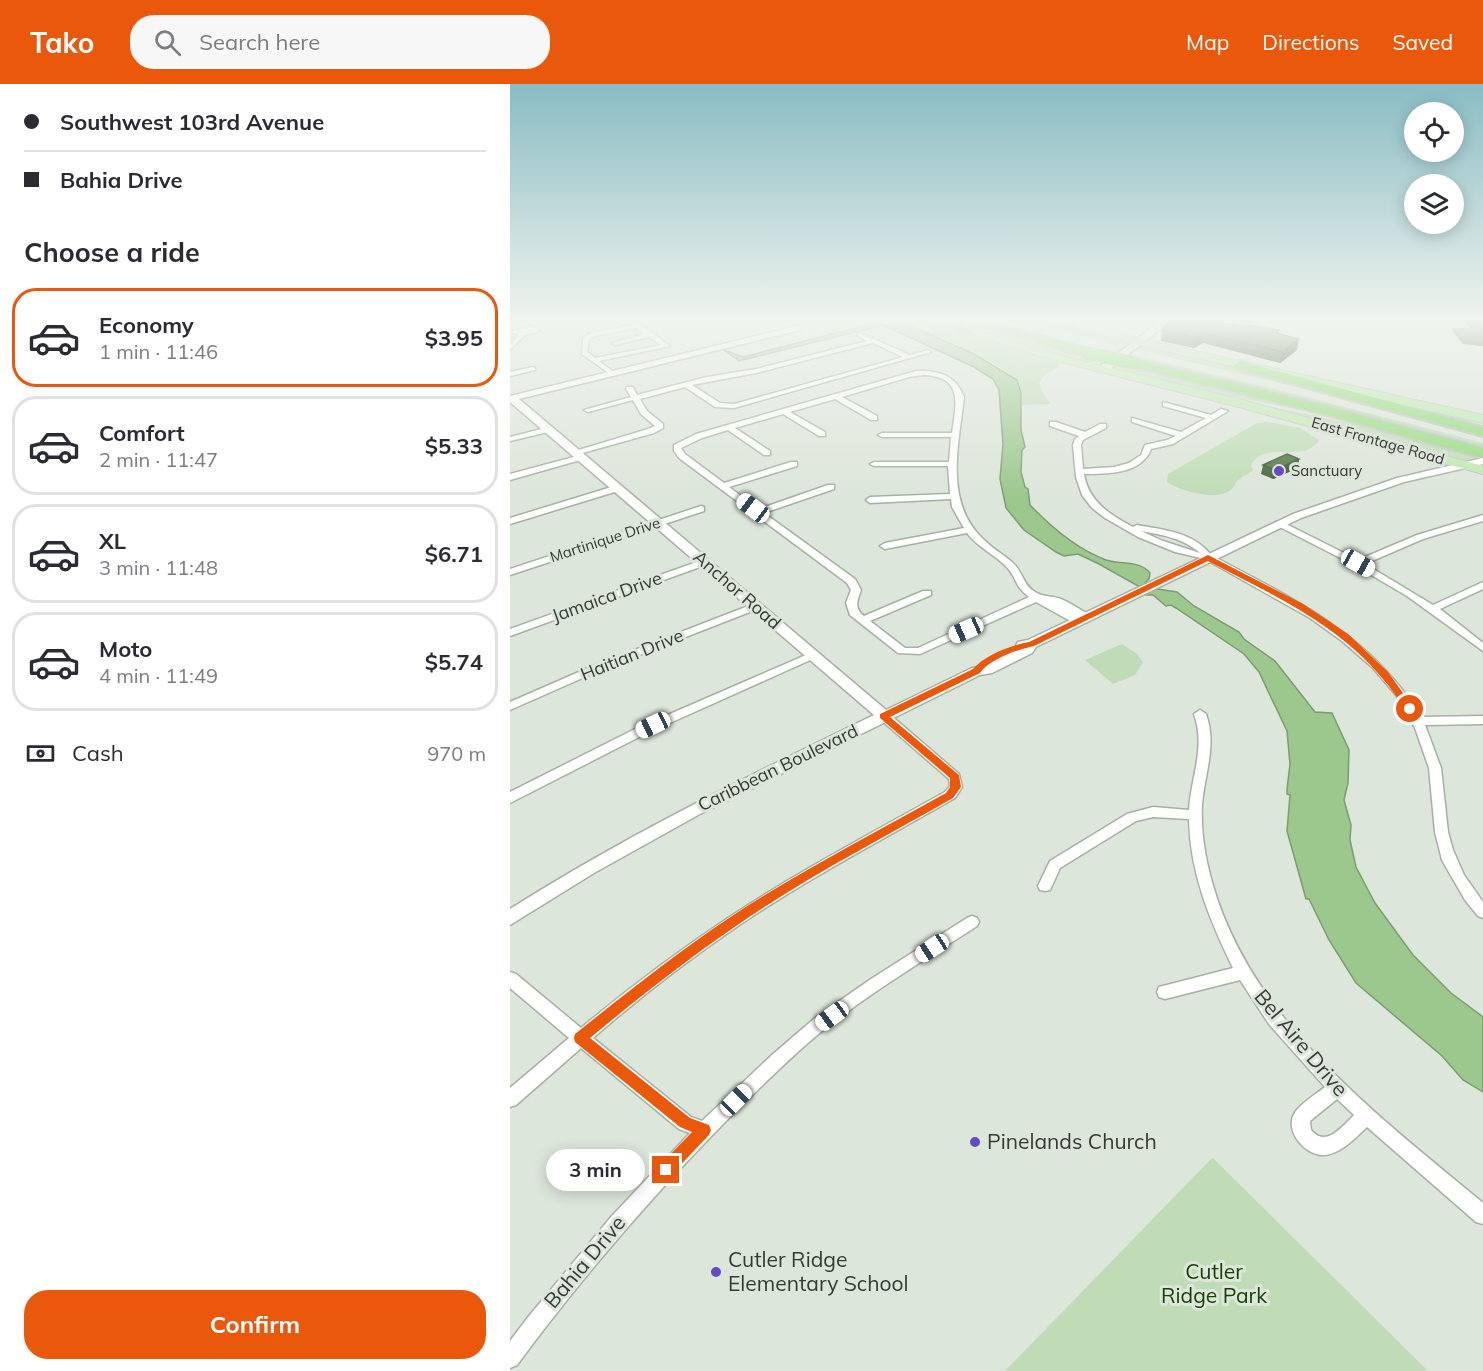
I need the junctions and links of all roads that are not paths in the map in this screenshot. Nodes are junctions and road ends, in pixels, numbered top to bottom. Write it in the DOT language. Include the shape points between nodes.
graph roads {
  1 [pos="596,378"];
  2 [pos="717,378"];
  3 [pos="832,378"];
  4 [pos="898,378"];
  5 [pos="947,378"];
  6 [pos="1141,378"];
  7 [pos="1196,378"];
  8 [pos="1246,378"];
  9 [pos="1290,378"];
  10 [pos="1302,378"];
  11 [pos="686,384"];
  12 [pos="1180,387"];
  13 [pos="630,389"];
  14 [pos="835,396"];
  15 [pos="511,398"];
  16 [pos="636,398"];
  17 [pos="1166,404"];
  18 [pos="588,410"];
  19 [pos="784,411"];
  20 [pos="1224,411"];
  21 [pos="874,418"];
  22 [pos="1212,418"];
  23 [pos="1483,419"];
  24 [pos="1136,420"];
  25 [pos="1053,424"];
  26 [pos="1103,426"];
  27 [pos="729,427"];
  28 [pos="549,429"];
  29 [pos="1483,432"];
  30 [pos="822,434"];
  31 [pos="882,435"];
  32 [pos="956,435"];
  33 [pos="1085,435"];
  34 [pos="1182,435"];
  35 [pos="510,439"];
  36 [pos="1479,447"];
  37 [pos="1403,448"];
  38 [pos="767,453"];
  39 [pos="578,454"];
  40 [pos="1483,461"];
  41 [pos="794,464"];
  42 [pos="874,464"];
  43 [pos="953,464"];
  44 [pos="1462,465"];
  45 [pos="1483,470"];
  46 [pos="1080,471"];
  47 [pos="1426,472"];
  48 [pos="510,477"];
  49 [pos="724,486"];
  50 [pos="831,487"];
  51 [pos="618,488"];
  52 [pos="1359,494"];
  53 [pos="953,495"];
  54 [pos="870,500"];
  55 [pos="701,509"];
  56 [pos="758,512"];
  57 [pos="1483,518"];
  58 [pos="510,521"];
  59 [pos="659,523"];
  60 [pos="1279,524"];
  61 [pos="1126,526"];
  62 [pos="969,530"];
  63 [pos="1189,542"];
  64 [pos="885,546"];
  65 [pos="1177,549"];
  66 [pos="1208,558"];
  67 [pos="705,562"];
  68 [pos="1358,563"];
  69 [pos="510,572"];
  70 [pos="1483,585"];
  71 [pos="927,593"];
  72 [pos="1038,597"];
  73 [pos="756,606"];
  74 [pos="1434,608"];
  75 [pos="1082,619"];
  76 [pos="862,620"];
  77 [pos="510,633"];
  78 [pos="1483,648"];
  79 [pos="813,656"];
  80 [pos="510,706"];
  81 [pos="1200,714"];
  82 [pos="884,716"];
  83 [pos="1483,720"];
  84 [pos="1418,721"];
  85 [pos="510,798"];
  86 [pos="1196,815"];
  87 [pos="616,855"];
  88 [pos="1045,885"];
  89 [pos="1483,912"];
  90 [pos="510,918"];
  91 [pos="972,922"];
  92 [pos="510,930"];
  93 [pos="1244,972"];
  94 [pos="510,979"];
  95 [pos="1165,992"];
  96 [pos="580,1038"];
  97 [pos="1337,1088"];
  98 [pos="510,1099"];
  99 [pos="1366,1116"];
  100 [pos="704,1130"];
  101 [pos="1483,1215"];
  102 [pos="510,1358"];
  1 -- 15 [label="street"];
  2 -- 11 [label="street"];
  3 -- 11 [label="street" via="727,407"];
  4 -- 14 [label="street"];
  5 -- 32 [label="street" via="958,391"];
  6 -- 12 [label="main road, East Frontage Road"];
  7 -- 36 [label="highway, bridge"];
  8 -- 36 [label="highway" via="1337,400"];
  9 -- 29 [label="highway"];
  10 -- 23 [label="main road"];
  11 -- 16 [label="street"];
  12 -- 36 [label="highway"];
  12 -- 37 [label="main road, East Frontage Road"];
  13 -- 16 [label="street"];
  14 -- 19 [label="street"];
  14 -- 21 [label="street"];
  15 -- 28 [label="street, Anchor Road"];
  16 -- 18 [label="street"];
  16 -- 39 [label="street" via="644,412 660,424 658,428"];
  17 -- 22 [label="street"];
  19 -- 27 [label="street"];
  19 -- 30 [label="street"];
  20 -- 22 [label="street"];
  22 -- 34 [label="street"];
  24 -- 34 [label="street"];
  25 -- 33 [label="street"];
  26 -- 33 [label="street"];
  27 -- 38 [label="street"];
  27 -- 49 [label="street" via="676,448"];
  28 -- 35 [label="street"];
  28 -- 39 [label="street, Anchor Road"];
  31 -- 32 [label="street"];
  32 -- 43 [label="street"];
  33 -- 46 [label="street" via="1077,443"];
  34 -- 46 [label="street" via="1148,447 1145,455 1128,465 1106,471"];
  37 -- 44 [label="main road, East Frontage Road"];
  37 -- 47 [label="street" via="1427,461 1430,466"];
  39 -- 48 [label="street"];
  39 -- 51 [label="street, Anchor Road"];
  40 -- 44 [label="street, Caribbean Boulevard"];
  41 -- 49 [label="street"];
  42 -- 43 [label="street"];
  43 -- 53 [label="street"];
  44 -- 45 [label="main road, East Frontage Road"];
  44 -- 47 [label="street, Caribbean Boulevard"];
  45 -- 52 [label="street, Caribbean Boulevard"];
  46 -- 61 [label="street" via="1087,496"];
  47 -- 52 [label="street, Caribbean Boulevard"];
  49 -- 56 [label="street"];
  50 -- 56 [label="street"];
  51 -- 58 [label="street"];
  51 -- 59 [label="street, Anchor Road"];
  52 -- 60 [label="street, Caribbean Boulevard"];
  53 -- 54 [label="street"];
  53 -- 62 [label="street"];
  55 -- 59 [label="street, Martinique Drive"];
  56 -- 76 [label="street" via="851,581 856,592 852,610"];
  57 -- 68 [label="street" via="1420,537"];
  59 -- 67 [label="street, Anchor Road"];
  59 -- 69 [label="street, Martinique Drive"];
  60 -- 66 [label="street, Caribbean Boulevard"];
  60 -- 68 [label="street"];
  61 -- 63 [label="street" via="1168,533"];
  61 -- 65 [label="street"];
  62 -- 64 [label="street"];
  62 -- 72 [label="street" via="1016,571 1021,585"];
  63 -- 65 [label="street"];
  63 -- 66 [label="street" via="1204,549"];
  65 -- 66 [label="street"];
  66 -- 75 [label="street, Caribbean Boulevard"];
  66 -- 84 [label="street" via="1300,606 1344,636 1385,674"];
  67 -- 73 [label="street, Anchor Road"];
  67 -- 77 [label="street, Jamaica Drive"];
  68 -- 74 [label="street"];
  70 -- 74 [label="street"];
  71 -- 76 [label="street"];
  72 -- 75 [label="street"];
  72 -- 76 [label="street" via="920,651 899,649"];
  73 -- 79 [label="street, Anchor Road"];
  73 -- 80 [label="street, Haitian Drive"];
  74 -- 78 [label="street"];
  75 -- 82 [label="street, Caribbean Boulevard" via="987,670 976,671"];
  79 -- 82 [label="street, Anchor Road"];
  79 -- 85 [label="street" via="637,733"];
  81 -- 86 [label="street, Bel Aire Drive" via="1207,741"];
  82 -- 87 [label="street, Caribbean Boulevard" via="720,796"];
  82 -- 96 [label="street, Anchor Road" via="953,775 957,784 953,791 733,922"];
  83 -- 84 [label="street"];
  84 -- 89 [label="street" via="1439,783 1446,851 1459,879"];
  86 -- 88 [label="street" via="1154,812 1132,817 1055,865"];
  86 -- 93 [label="street, Bel Aire Drive" via="1206,889"];
  87 -- 90 [label="street, Caribbean Boulevard" via="588,868"];
  87 -- 92 [label="street, Caribbean Boulevard"];
  91 -- 100 [label="street, Bahia Drive" via="821,1024"];
  93 -- 95 [label="street"];
  93 -- 97 [label="street, Bel Aire Drive" via="1284,1030"];
  94 -- 96 [label="street"];
  96 -- 98 [label="street"];
  96 -- 100 [label="street" via="685,1123"];
  97 -- 99 [label="street, Bel Aire Drive"];
  97 -- 99 [label="street" via="1302,1117 1304,1133 1311,1143 1321,1148 1331,1146"];
  99 -- 101 [label="street, Bel Aire Drive"];
  100 -- 102 [label="street, Bahia Drive" via="591,1253"];
}
